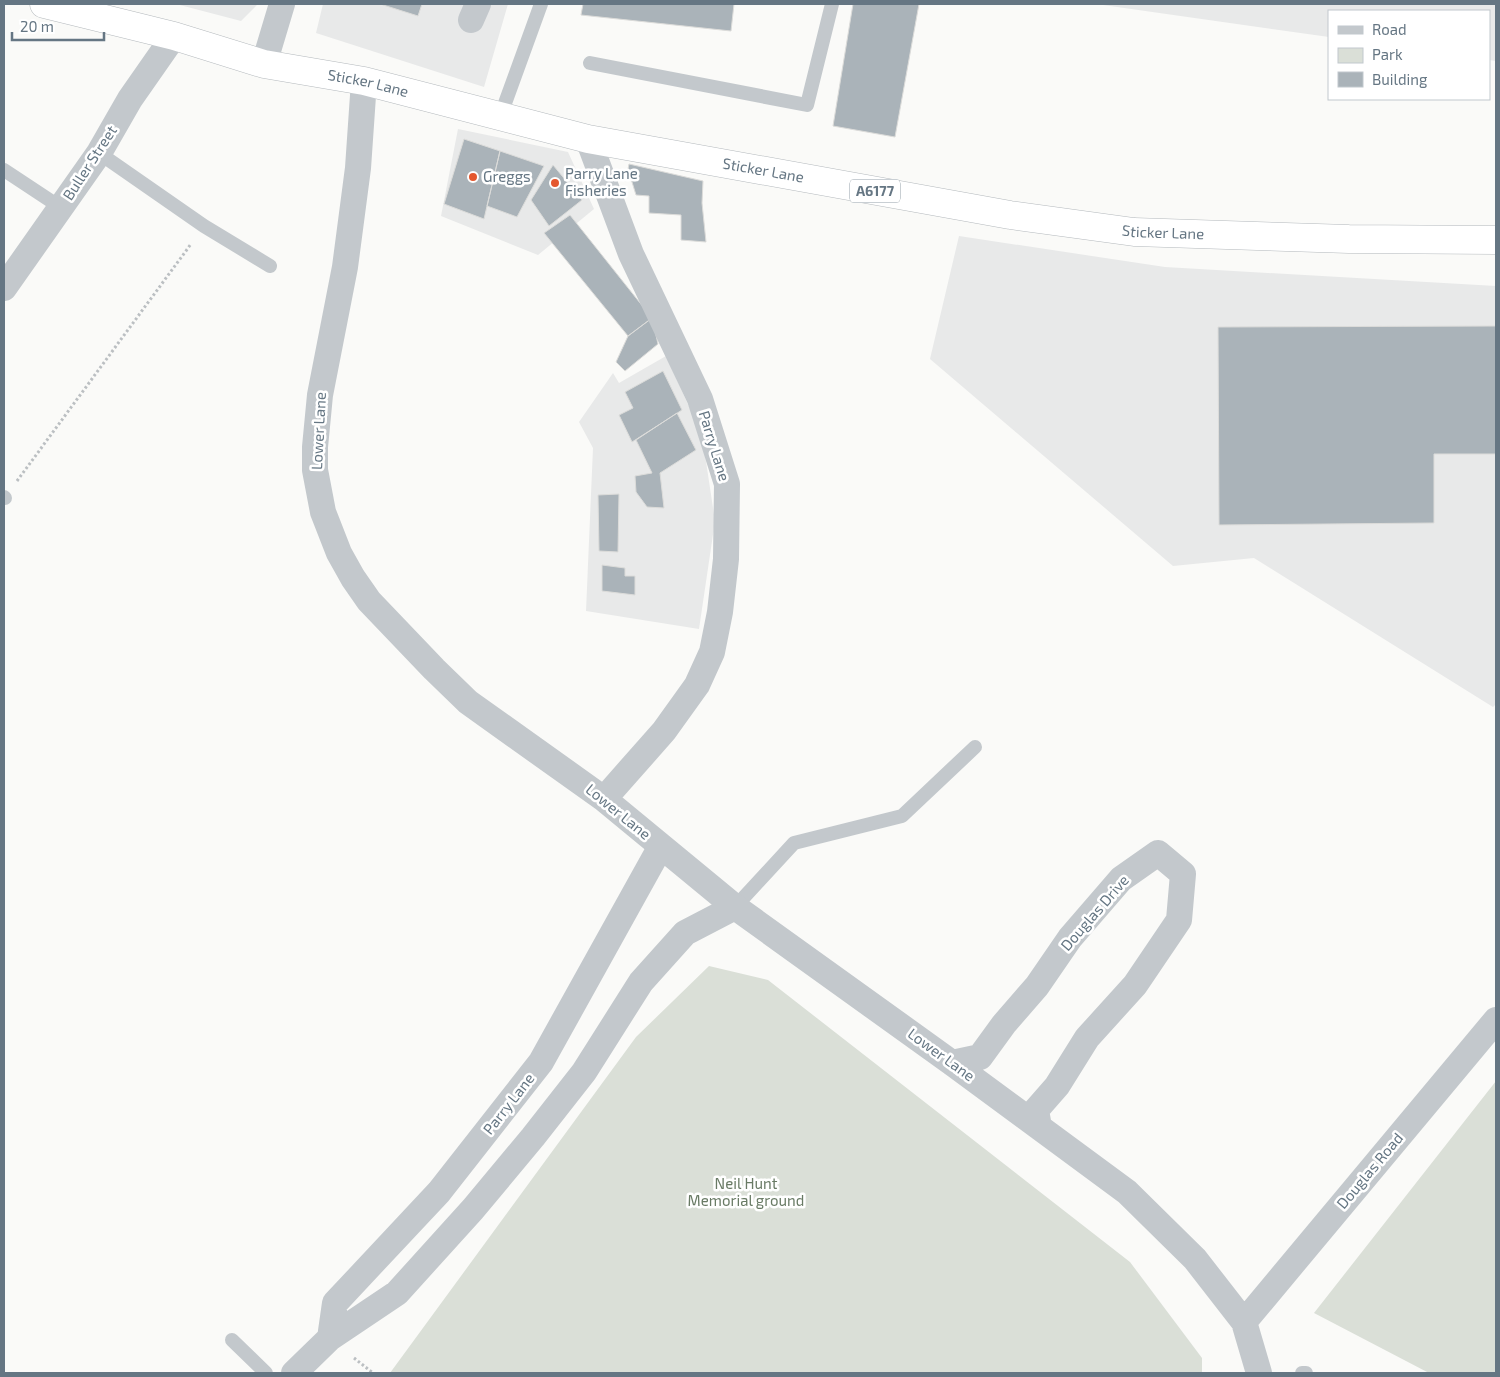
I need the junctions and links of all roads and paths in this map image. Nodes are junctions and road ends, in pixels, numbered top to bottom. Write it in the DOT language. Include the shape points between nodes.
graph roads {
  1 [pos="44,4"];
  2 [pos="282,4"];
  3 [pos="541,4"];
  4 [pos="832,4"];
  5 [pos="174,36"];
  6 [pos="590,63"];
  7 [pos="264,64"];
  8 [pos="364,81"];
  9 [pos="500,117"];
  10 [pos="588,139"];
  11 [pos="98,153"];
  12 [pos="4,170"];
  13 [pos="60,207"];
  14 [pos="204,226"];
  15 [pos="1496,240"];
  16 [pos="270,266"];
  17 [pos="4,288"];
  18 [pos="4,498"];
  19 [pos="975,747"];
  20 [pos="604,798"];
  21 [pos="661,846"];
  22 [pos="735,907"];
  23 [pos="1496,1020"];
  24 [pos="952,1063"];
  25 [pos="1040,1128"];
  26 [pos="1244,1322"];
  27 [pos="330,1338"];
  28 [pos="232,1340"];
  29 [pos="266,1373"];
  30 [pos="294,1373"];
  31 [pos="1258,1373"];
  32 [pos="1302,1373"];
  33 [pos="1306,1373"];
  1 -- 5 [label="highway, Sticker Lane / A6177"];
  2 -- 7 [label="street"];
  3 -- 9 [label="lane"];
  4 -- 6 [label="lane" via="807,105"];
  5 -- 7 [label="highway, Sticker Lane / A6177"];
  5 -- 11 [label="street, Buller Street" via="130,99"];
  7 -- 8 [label="highway, Sticker Lane / A6177"];
  8 -- 9 [label="highway, Sticker Lane / A6177"];
  8 -- 20 [label="street, Lower Lane" via="358,168 345,268 320,395 315,447 315,470 323,512 339,553 364,593 434,669 468,702"];
  9 -- 10 [label="highway, Sticker Lane / A6177"];
  10 -- 15 [label="highway, Sticker Lane / A6177" via="1010,216 1134,232"];
  10 -- 20 [label="street, Parry Lane" via="631,254 700,399 727,484 726,559 712,652 697,685 664,731"];
  11 -- 13 [label="street, Buller Street"];
  11 -- 14 [label="lane"];
  12 -- 13 [label="lane"];
  13 -- 17 [label="street, Buller Street"];
  14 -- 16 [label="lane"];
  14 -- 18 [label="path"];
  19 -- 22 [label="lane" via="902,816 794,843"];
  20 -- 21 [label="street, Lower Lane"];
  21 -- 22 [label="street, Lower Lane"];
  21 -- 27 [label="street, Parry Lane" via="541,1062 439,1192 335,1303"];
  22 -- 24 [label="street, Lower Lane"];
  22 -- 27 [label="street" via="685,933 641,982 584,1072 473,1209 397,1293"];
  23 -- 26 [label="street, Douglas Road"];
  24 -- 25 [label="street, Lower Lane"];
  24 -- 25 [label="street, Douglas Drive" via="980,1057 1037,986 1070,938 1121,878 1158,853 1183,874 1179,920 1135,986 1087,1038 1057,1086 1036,1110"];
  25 -- 26 [label="street, Lower Lane" via="1127,1192 1195,1259"];
  26 -- 31 [label="street, Lower Lane"];
  27 -- 30 [label="street"];
  28 -- 29 [label="lane"];
  32 -- 33 [label="lane"];
}
